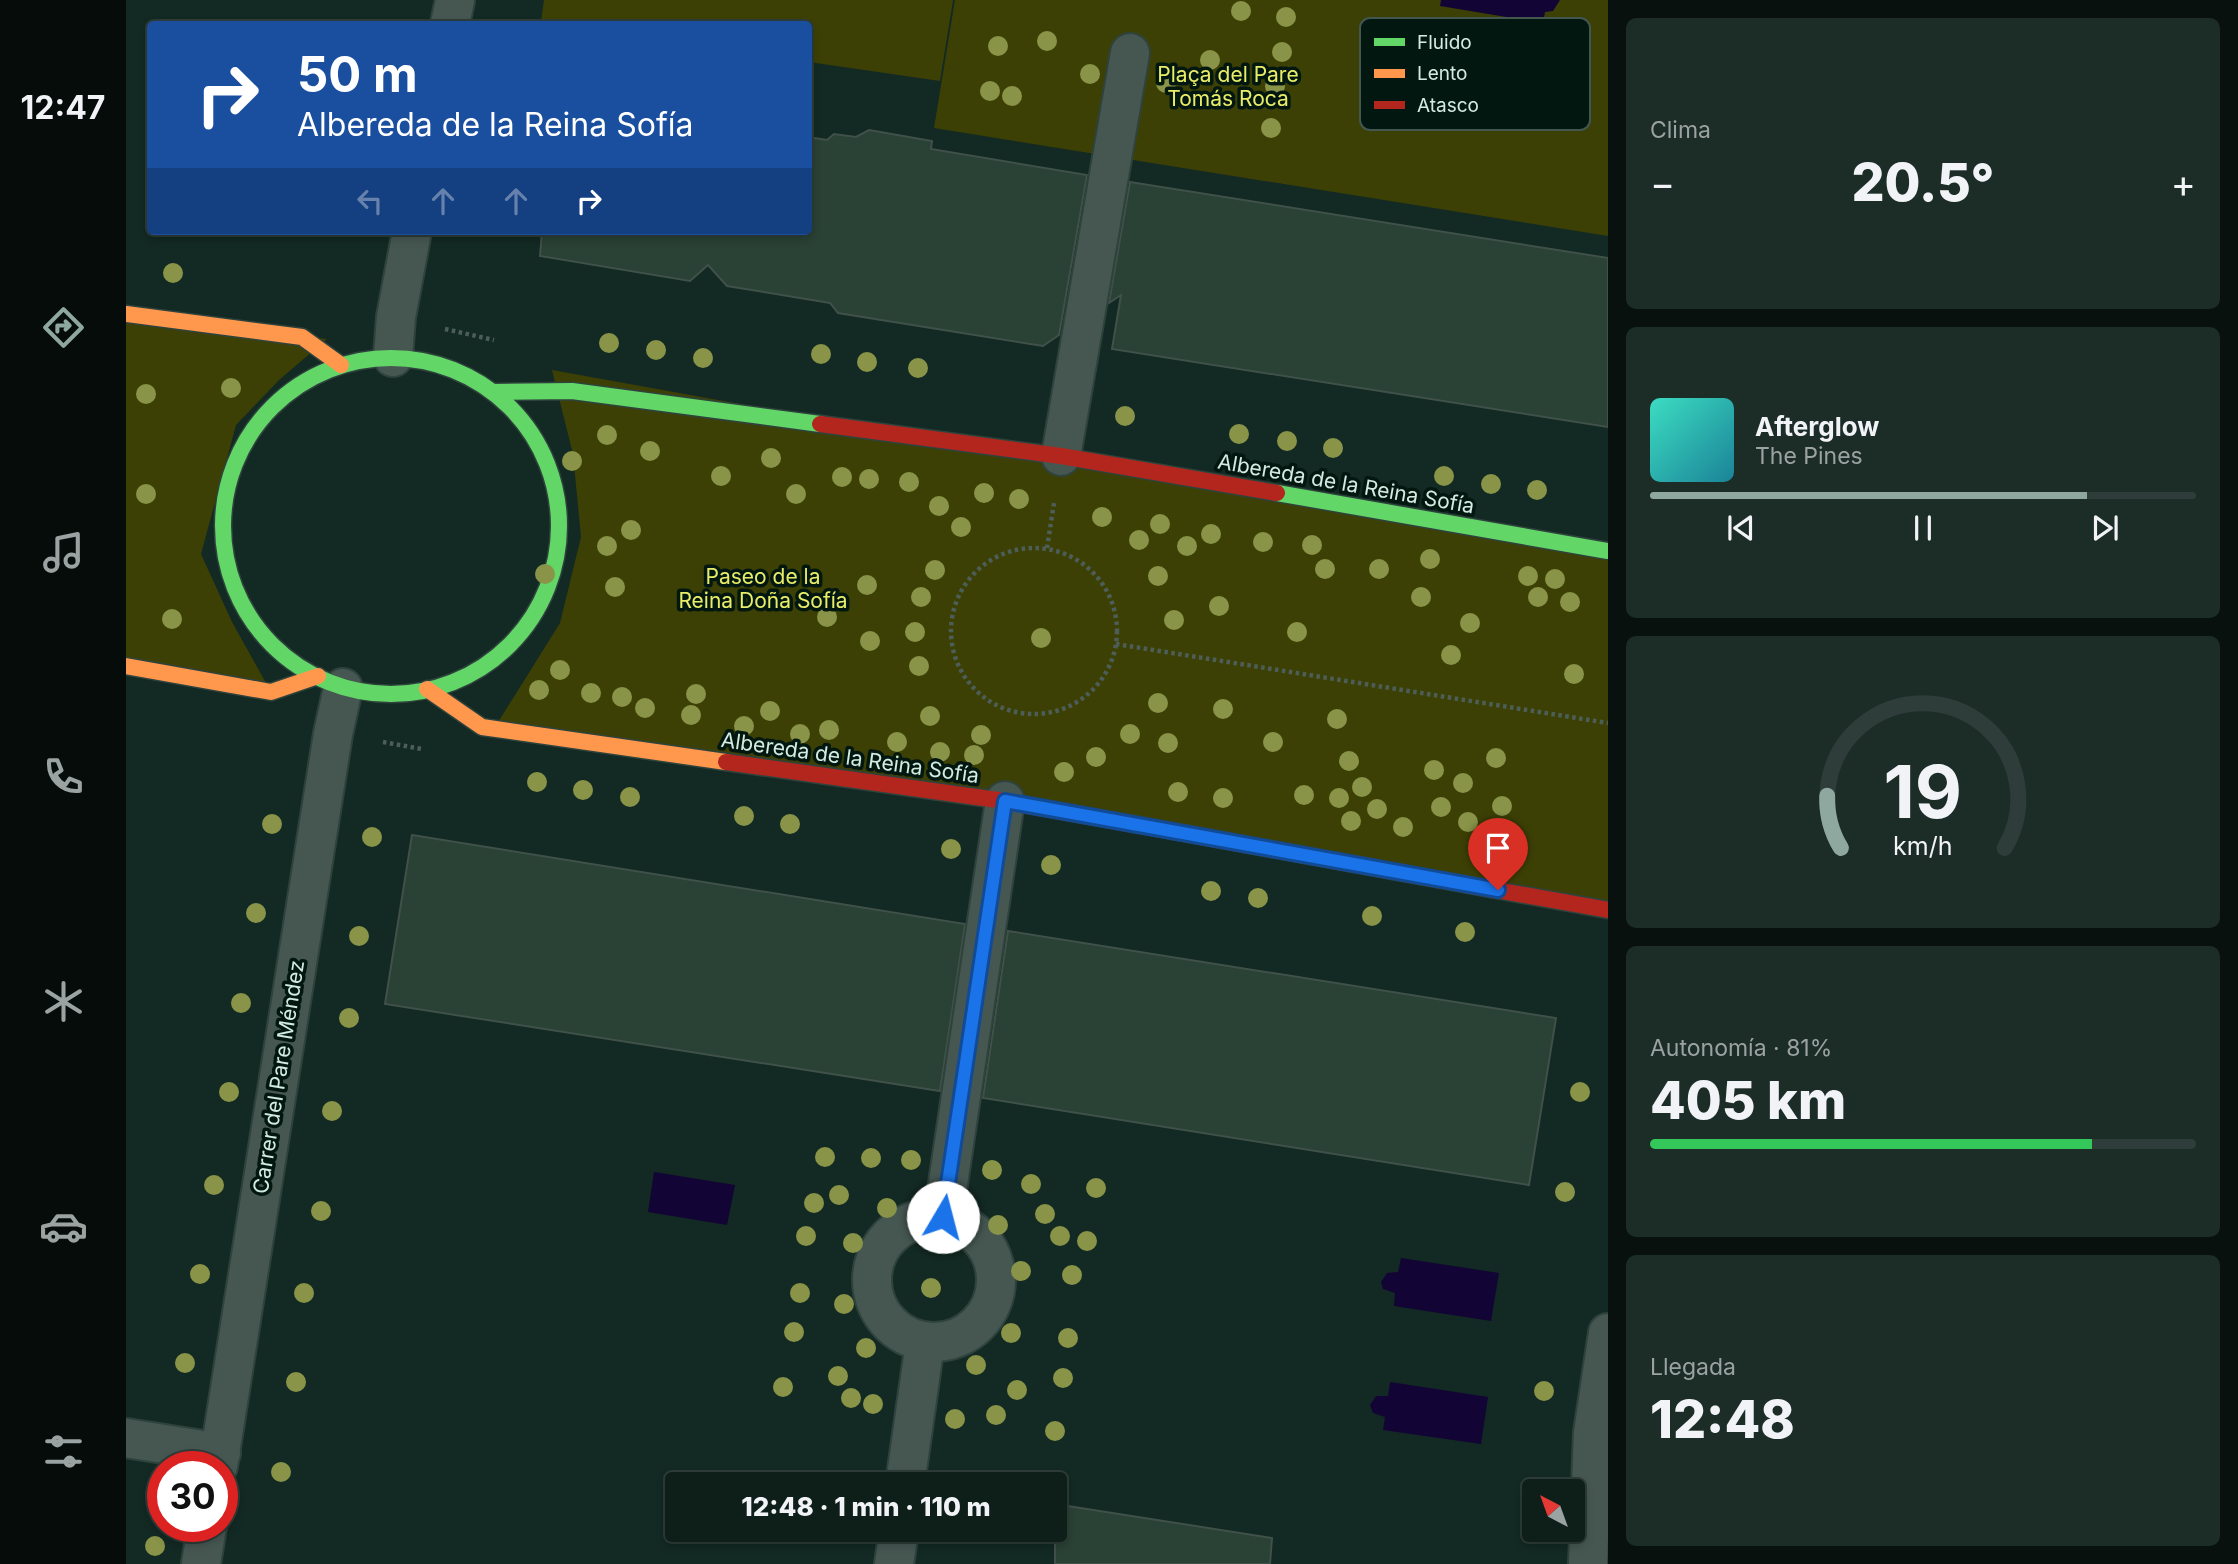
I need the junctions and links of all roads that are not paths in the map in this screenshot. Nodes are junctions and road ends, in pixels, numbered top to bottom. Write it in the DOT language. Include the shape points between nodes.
graph roads {
  1 [pos="455,0"];
  2 [pos="451,21"];
  3 [pos="1130,53"];
  4 [pos="411,235"];
  5 [pos="126,314"];
  6 [pos="393,357"];
  7 [pos="341,365"];
  8 [pos="493,392"];
  9 [pos="1061,456"];
  10 [pos="1608,551"];
  11 [pos="126,666"];
  12 [pos="330,682"];
  13 [pos="427,689"];
  14 [pos="1005,801"];
  15 [pos="1608,910"];
  16 [pos="943,1217"];
  17 [pos="1608,1332"];
  18 [pos="925,1343"];
  19 [pos="126,1438"];
  20 [pos="181,1451"];
  21 [pos="220,1451"];
  22 [pos="907,1472"];
  23 [pos="204,1542"];
  24 [pos="897,1542"];
  25 [pos="201,1564"];
  26 [pos="894,1564"];
  27 [pos="1588,1564"];
  1 -- 2 [label="street"];
  3 -- 9 [label="street"];
  4 -- 6 [label="street"];
  5 -- 7 [label="street" via="302,337"];
  6 -- 7 [label="street"];
  6 -- 8 [label="street" via="451,368"];
  7 -- 12 [label="street" via="295,388 257,423 233,469 222,519 228,571 249,619 283,657"];
  8 -- 9 [label="street, Albereda de la Reina Sofía" via="572,391"];
  8 -- 13 [label="street" via="539,442 558,497 558,555 538,611 500,656 449,685"];
  9 -- 10 [label="street, Albereda de la Reina Sofía"];
  11 -- 12 [label="street" via="271,692"];
  12 -- 13 [label="street" via="391,695"];
  12 -- 21 [label="street, Carrer del Pare Méndez" via="330,748"];
  13 -- 14 [label="street, Albereda de la Reina Sofía" via="482,727"];
  14 -- 15 [label="street, Albereda de la Reina Sofía"];
  14 -- 16 [label="street"];
  16 -- 18 [label="street" via="974,1230 993,1256 997,1289 984,1319 958,1339"];
  16 -- 18 [label="street" via="911,1220 884,1241 871,1271 875,1304 894,1330"];
  17 -- 27 [label="street" via="1593,1433"];
  18 -- 22 [label="street"];
  19 -- 20 [label="street"];
  23 -- 25 [label="street"];
  24 -- 26 [label="street"];
}
